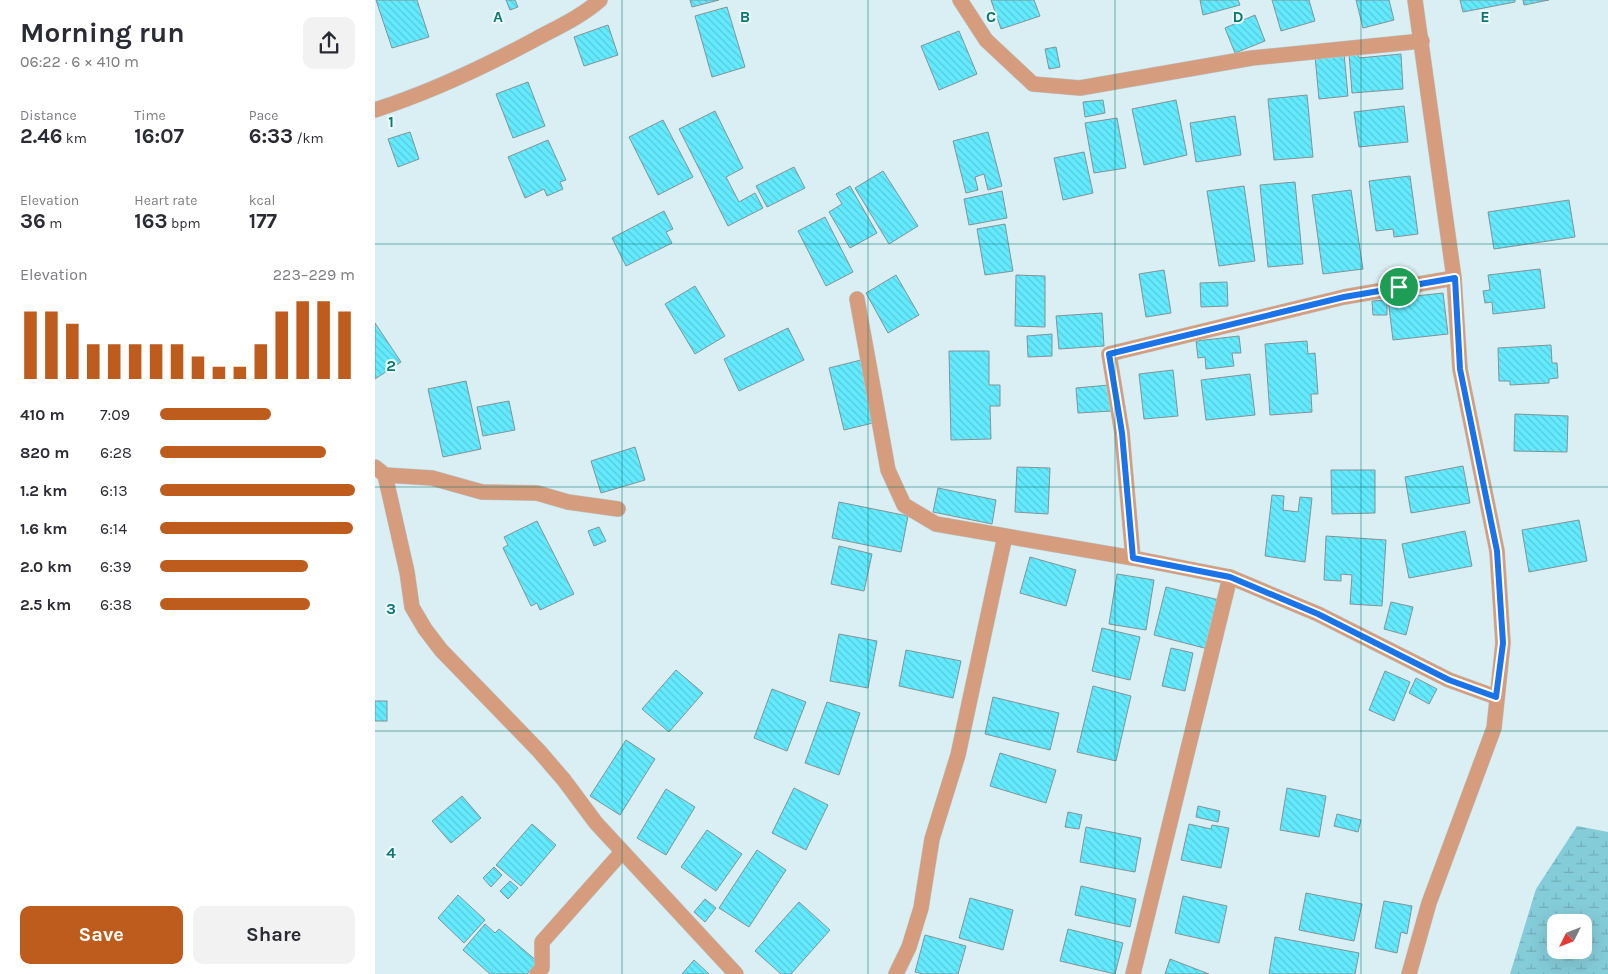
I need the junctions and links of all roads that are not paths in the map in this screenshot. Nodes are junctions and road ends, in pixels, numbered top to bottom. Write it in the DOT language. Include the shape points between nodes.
graph roads {
  1 [pos="960,0"];
  2 [pos="1415,0"];
  3 [pos="592,3"];
  4 [pos="1422,41"];
  5 [pos="375,110"];
  6 [pos="1455,278"];
  7 [pos="857,299"];
  8 [pos="380,471"];
  9 [pos="618,509"];
  10 [pos="1005,536"];
  11 [pos="1133,558"];
  12 [pos="1230,577"];
  13 [pos="1496,697"];
  14 [pos="622,852"];
  15 [pos="537,974"];
  16 [pos="735,974"];
  17 [pos="895,974"];
  18 [pos="1133,974"];
  19 [pos="1409,974"];
  1 -- 4 [label="street" via="986,40 1033,84 1080,88 1252,58"];
  2 -- 4 [label="street"];
  3 -- 5 [label="street" via="483,68 414,98"];
  4 -- 6 [label="street"];
  6 -- 11 [label="street" via="1344,297 1109,354 1122,433"];
  6 -- 13 [label="street" via="1460,369 1497,551 1503,643"];
  7 -- 10 [label="street" via="888,470 904,505 936,524"];
  8 -- 9 [label="street" via="432,478 482,492 537,493 569,502"];
  8 -- 14 [label="street" via="407,572 412,607 425,629 441,650 539,751"];
  10 -- 11 [label="street"];
  10 -- 17 [label="street" via="958,755 932,839 921,908 909,947"];
  11 -- 12 [label="street"];
  12 -- 13 [label="street" via="1318,614 1449,680"];
  12 -- 18 [label="street"];
  13 -- 19 [label="street" via="1494,728 1429,904"];
  14 -- 15 [label="street" via="542,942 542,968"];
  14 -- 16 [label="street"];
}
